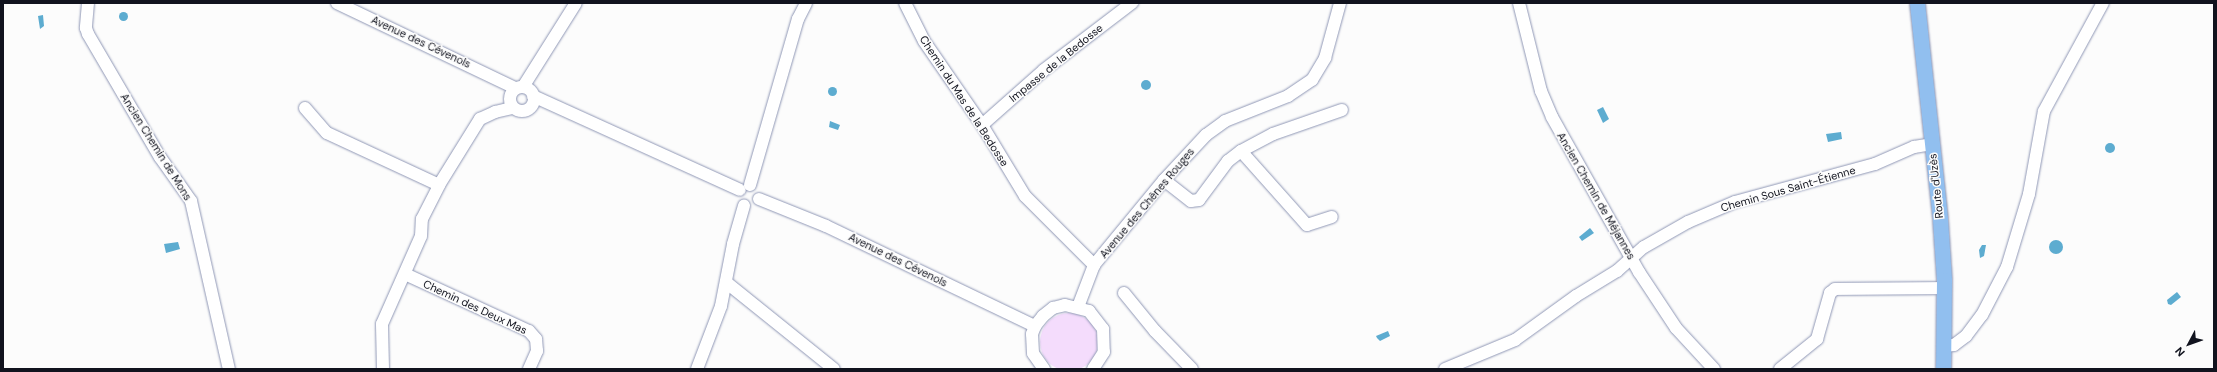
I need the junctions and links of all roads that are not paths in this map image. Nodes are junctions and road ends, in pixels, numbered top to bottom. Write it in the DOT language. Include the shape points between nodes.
graph roads {
  1 [pos="88,3"];
  2 [pos="576,3"];
  3 [pos="806,3"];
  4 [pos="905,3"];
  5 [pos="1132,3"];
  6 [pos="1340,3"];
  7 [pos="1519,3"];
  8 [pos="1918,3"];
  9 [pos="2103,3"];
  10 [pos="344,4"];
  11 [pos="514,96"];
  12 [pos="532,101"];
  13 [pos="305,108"];
  14 [pos="1342,110"];
  15 [pos="982,125"];
  16 [pos="1932,144"];
  17 [pos="1240,151"];
  18 [pos="1164,180"];
  19 [pos="439,185"];
  20 [pos="745,188"];
  21 [pos="759,199"];
  22 [pos="744,206"];
  23 [pos="1332,217"];
  24 [pos="1631,258"];
  25 [pos="1094,265"];
  26 [pos="405,274"];
  27 [pos="727,283"];
  28 [pos="1944,288"];
  29 [pos="1124,293"];
  30 [pos="1078,307"];
  31 [pos="1035,326"];
  32 [pos="1944,346"];
  33 [pos="229,369"];
  34 [pos="383,369"];
  35 [pos="529,369"];
  36 [pos="697,369"];
  37 [pos="834,369"];
  38 [pos="1044,369"];
  39 [pos="1093,369"];
  40 [pos="1192,369"];
  41 [pos="1445,369"];
  42 [pos="1714,369"];
  43 [pos="1780,369"];
  44 [pos="1944,369"];
  1 -- 33 [label="street, Ancien Chemin de Mons" via="88,34 160,157 191,201"];
  2 -- 11 [label="street"];
  3 -- 20 [label="street" via="798,19"];
  4 -- 15 [label="street, Chemin du Mas de la Bedosse" via="924,41"];
  5 -- 15 [label="street, Impasse de la Bedosse" via="1044,70"];
  6 -- 18 [label="street, Avenue des Chênes Rouges" via="1325,58 1312,80 1288,96 1225,121 1206,135"];
  7 -- 24 [label="street, Ancien Chemin de Méjannes" via="1541,91 1552,117"];
  8 -- 16 [label="main road, Route d'Uzès"];
  9 -- 32 [label="street" via="2044,110 2028,194 2007,267 1982,315 1966,336 1954,345"];
  10 -- 11 [label="street, Avenue des Cévenols" via="483,71"];
  11 -- 12 [label="street, Avenue des Cévenols" via="530,90"];
  11 -- 12 [label="street" via="524,111"];
  11 -- 19 [label="street" via="495,112 480,119"];
  12 -- 20 [label="street" via="561,108"];
  13 -- 19 [label="street" via="327,133"];
  14 -- 17 [label="street" via="1273,134"];
  15 -- 25 [label="street, Chemin du Mas de la Bedosse" via="1025,196"];
  16 -- 24 [label="street, Chemin Sous Saint-Étienne" via="1914,147 1875,164 1735,202 1688,222 1644,247"];
  16 -- 28 [label="main road, Route d'Uzès"];
  17 -- 18 [label="street" via="1228,160 1199,200 1191,201"];
  17 -- 23 [label="street" via="1307,225"];
  18 -- 25 [label="street, Avenue des Chênes Rouges"];
  19 -- 26 [label="street" via="422,219 421,236"];
  20 -- 21 [label="street" via="758,192"];
  20 -- 22 [label="street" via="739,201"];
  21 -- 22 [label="street" via="752,206"];
  21 -- 31 [label="street, Avenue des Cévenols" via="826,226"];
  22 -- 27 [label="street" via="733,244"];
  24 -- 41 [label="street, Chemin Sous Saint-Étienne" via="1617,271 1576,296 1515,340"];
  24 -- 42 [label="street, Ancien Chemin de Méjannes" via="1676,328"];
  25 -- 30 [label="street, Avenue des Chênes Rouges"];
  26 -- 34 [label="street" via="382,324"];
  26 -- 35 [label="street, Chemin des Deux Mas" via="528,331 536,339 537,351"];
  27 -- 36 [label="street"];
  27 -- 37 [label="street"];
  28 -- 32 [label="main road, Route d'Uzès"];
  28 -- 43 [label="street" via="1835,289 1830,293 1817,339"];
  29 -- 40 [label="street" via="1155,331"];
  30 -- 31 [label="street" via="1066,305 1053,308"];
  30 -- 39 [label="street" via="1097,319 1103,329 1104,352"];
  31 -- 38 [label="street" via="1032,339 1033,353"];
  32 -- 44 [label="main road, Route d'Uzès"];
}
